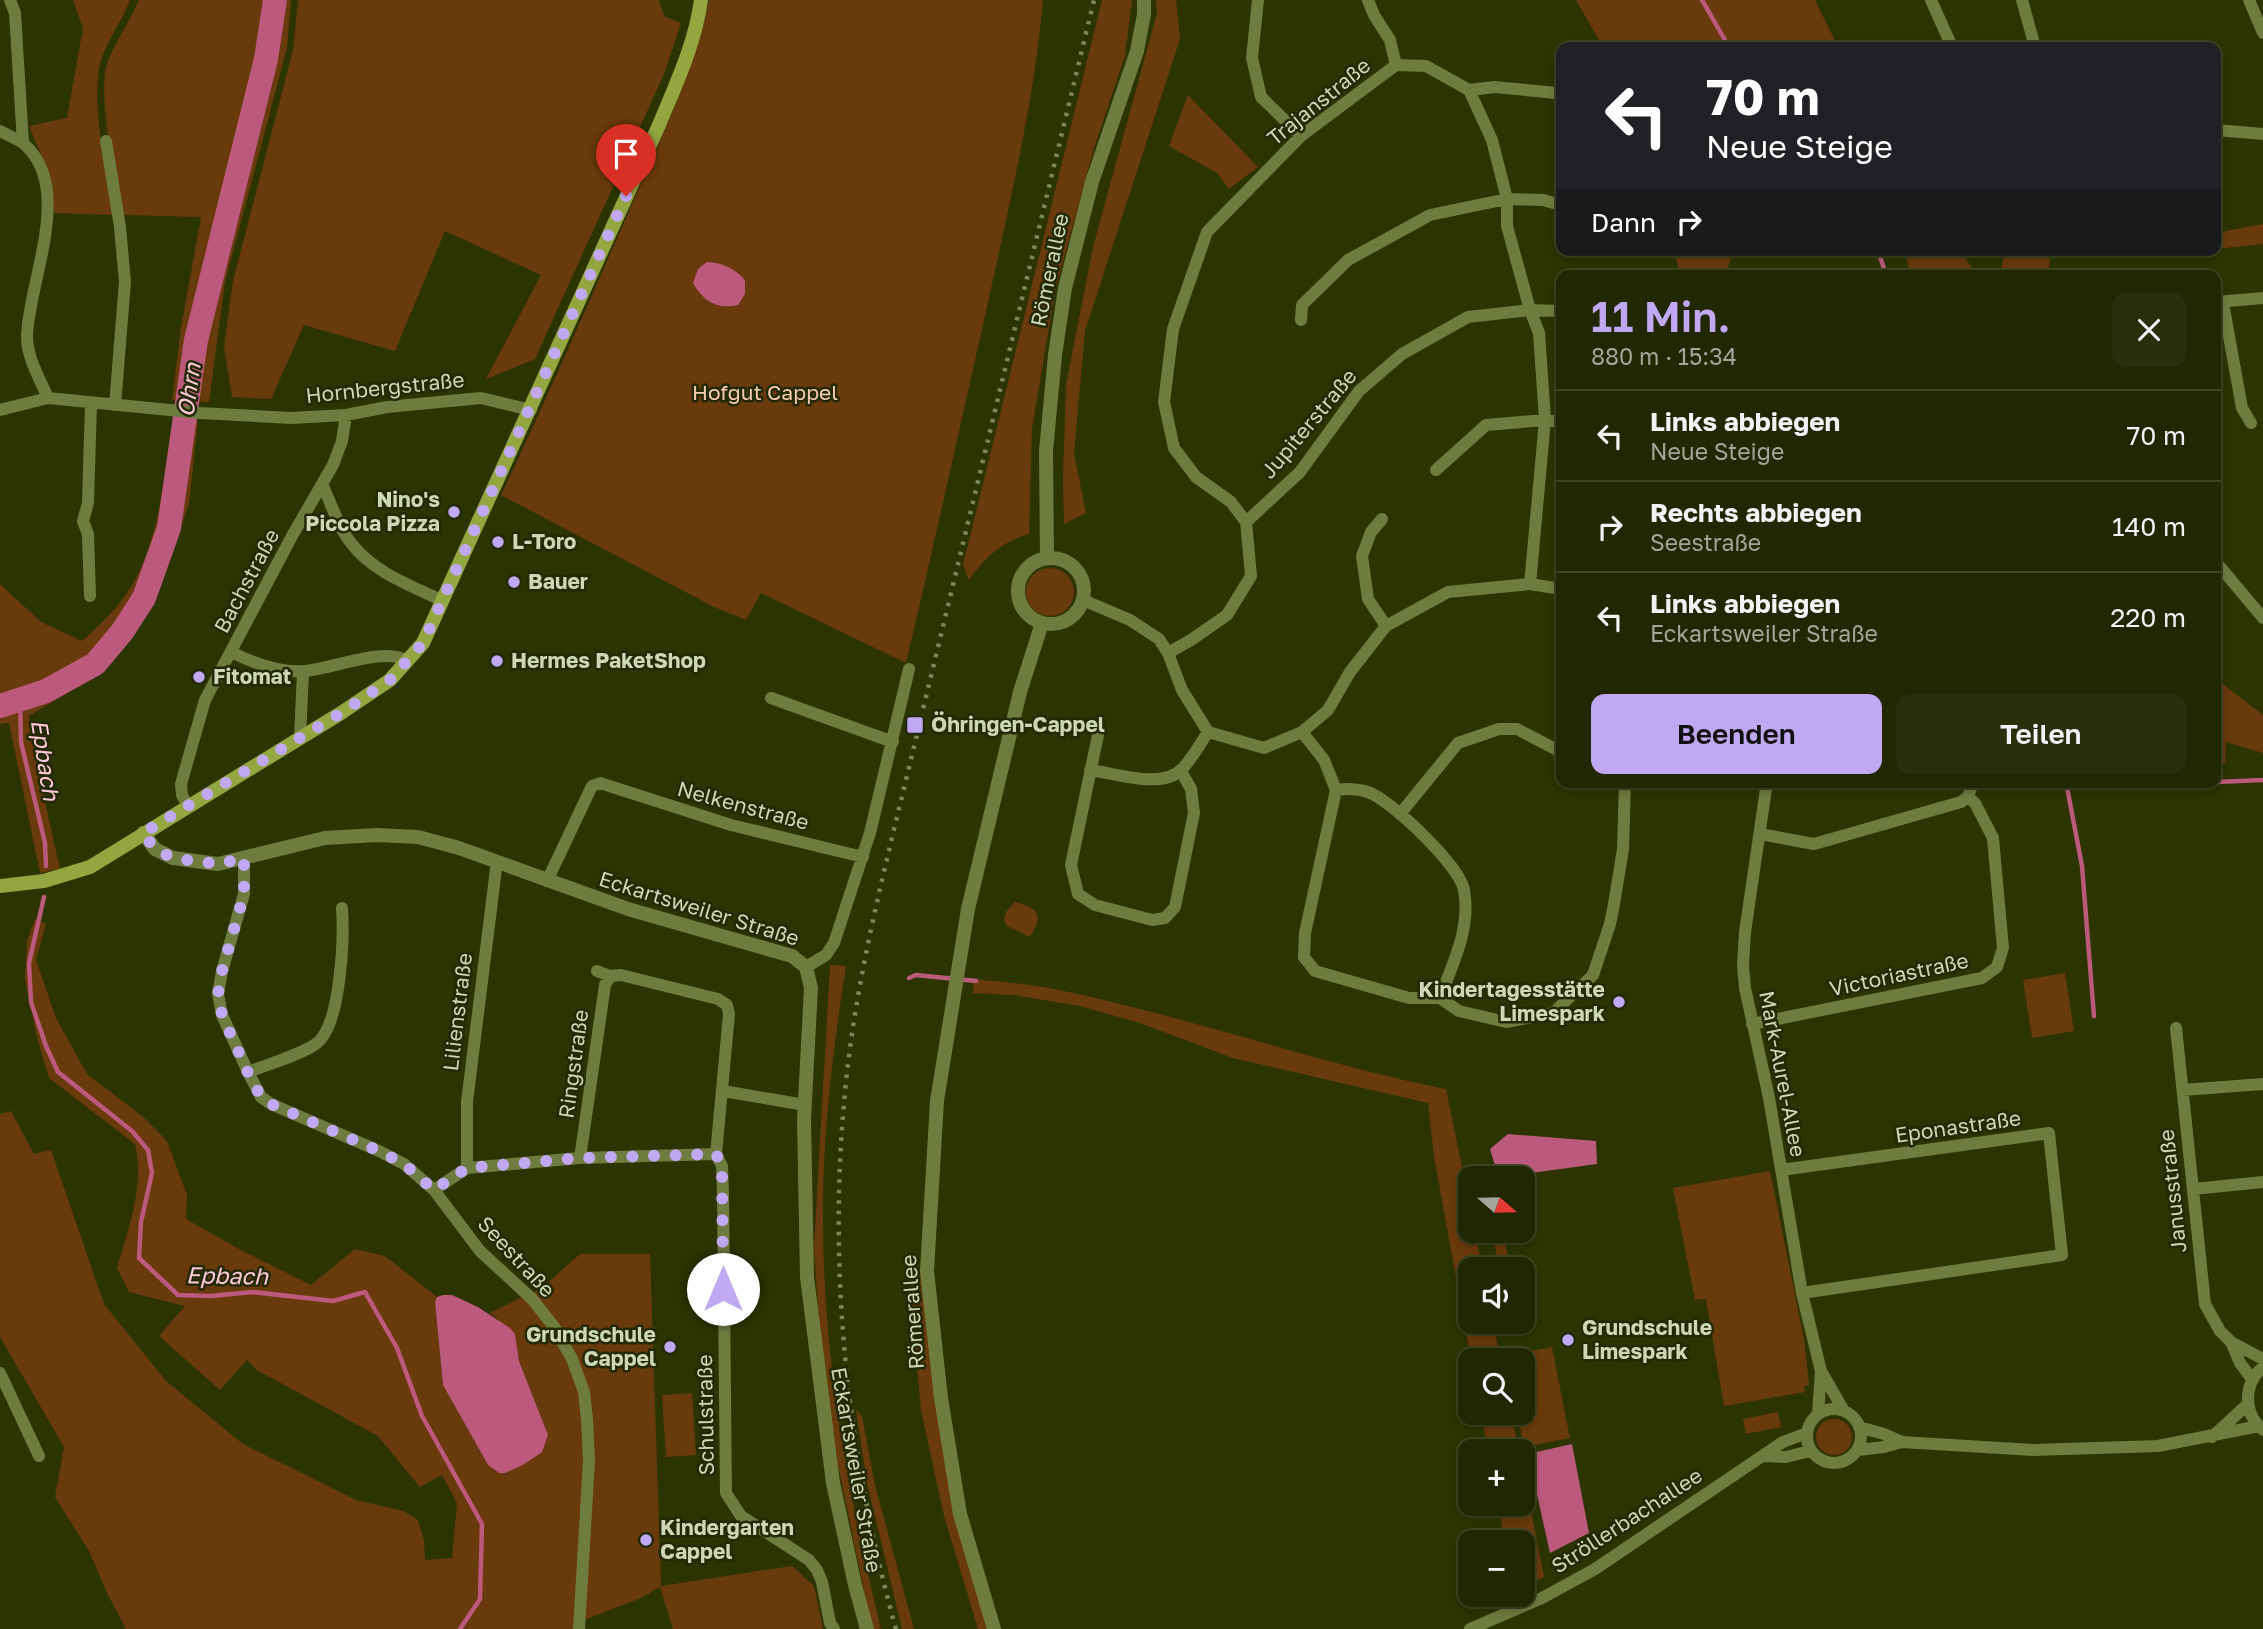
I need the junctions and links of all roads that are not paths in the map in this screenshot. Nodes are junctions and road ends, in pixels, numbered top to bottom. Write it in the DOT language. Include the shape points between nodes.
graph roads {
  1 [pos="10,0"];
  2 [pos="701,0"];
  3 [pos="1144,0"];
  4 [pos="1258,0"];
  5 [pos="1368,0"];
  6 [pos="1931,0"];
  7 [pos="2022,0"];
  8 [pos="2249,0"];
  9 [pos="2263,33"];
  10 [pos="1950,42"];
  11 [pos="2034,42"];
  12 [pos="1396,65"];
  13 [pos="1469,90"];
  14 [pos="1556,93"];
  15 [pos="2221,130"];
  16 [pos="0,131"];
  17 [pos="2263,134"];
  18 [pos="1301,136"];
  19 [pos="106,141"];
  20 [pos="23,143"];
  21 [pos="1507,199"];
  22 [pos="1556,204"];
  23 [pos="2263,298"];
  24 [pos="2221,302"];
  25 [pos="1530,310"];
  26 [pos="1556,311"];
  27 [pos="2221,311"];
  28 [pos="1301,320"];
  29 [pos="48,398"];
  30 [pos="91,403"];
  31 [pos="115,405"];
  32 [pos="0,410"];
  33 [pos="531,410"];
  34 [pos="346,415"];
  35 [pos="1545,420"];
  36 [pos="1556,421"];
  37 [pos="2251,423"];
  38 [pos="1436,470"];
  39 [pos="322,484"];
  40 [pos="1382,519"];
  41 [pos="1246,522"];
  42 [pos="1047,558"];
  43 [pos="2221,568"];
  44 [pos="1530,584"];
  45 [pos="1556,588"];
  46 [pos="90,596"];
  47 [pos="1083,600"];
  48 [pos="443,601"];
  49 [pos="2263,618"];
  50 [pos="1041,623"];
  51 [pos="1386,626"];
  52 [pos="231,652"];
  53 [pos="1168,653"];
  54 [pos="407,661"];
  55 [pos="909,669"];
  56 [pos="303,671"];
  57 [pos="771,698"];
  58 [pos="1302,732"];
  59 [pos="1208,733"];
  60 [pos="1098,735"];
  61 [pos="300,737"];
  62 [pos="892,742"];
  63 [pos="1556,749"];
  64 [pos="1090,770"];
  65 [pos="1181,771"];
  66 [pos="1625,788"];
  67 [pos="1766,788"];
  68 [pos="1971,788"];
  69 [pos="1336,790"];
  70 [pos="1968,797"];
  71 [pos="188,806"];
  72 [pos="1400,814"];
  73 [pos="143,833"];
  74 [pos="1760,834"];
  75 [pos="863,857"];
  76 [pos="244,858"];
  77 [pos="497,862"];
  78 [pos="547,881"];
  79 [pos="0,886"];
  80 [pos="342,908"];
  81 [pos="806,967"];
  82 [pos="1440,998"];
  83 [pos="1752,1024"];
  84 [pos="2176,1028"];
  85 [pos="248,1073"];
  86 [pos="2263,1084"];
  87 [pos="2183,1090"];
  88 [pos="723,1091"];
  89 [pos="805,1105"];
  90 [pos="716,1154"];
  91 [pos="580,1158"];
  92 [pos="467,1168"];
  93 [pos="1781,1170"];
  94 [pos="2263,1182"];
  95 [pos="2193,1189"];
  96 [pos="434,1190"];
  97 [pos="1802,1293"];
  98 [pos="2231,1342"];
  99 [pos="2263,1359"];
  100 [pos="2263,1367"];
  101 [pos="1821,1371"];
  102 [pos="0,1373"];
  103 [pos="2252,1379"];
  104 [pos="2248,1404"];
  105 [pos="1844,1411"];
  106 [pos="1818,1414"];
  107 [pos="1859,1427"];
  108 [pos="2261,1428"];
  109 [pos="1807,1433"];
  110 [pos="2212,1437"];
  111 [pos="1902,1443"];
  112 [pos="1858,1450"];
  113 [pos="1810,1451"];
  114 [pos="39,1456"];
  115 [pos="1763,1456"];
  116 [pos="579,1629"];
  117 [pos="834,1629"];
  118 [pos="867,1629"];
  119 [pos="994,1629"];
  120 [pos="1470,1629"];
  1 -- 20 [label="street" via="15,13"];
  2 -- 33 [label="main road" via="678,79"];
  3 -- 42 [label="street, Römerallee" via="1136,51 1092,182 1065,288 1046,451"];
  4 -- 18 [label="street" via="1252,58 1261,97"];
  5 -- 12 [label="street" via="1390,40"];
  6 -- 10 [label="street"];
  7 -- 11 [label="street"];
  8 -- 9 [label="street"];
  12 -- 13 [label="street, Trajanstraße" via="1426,66"];
  12 -- 18 [label="street, Trajanstraße"];
  13 -- 14 [label="street" via="1495,87"];
  13 -- 21 [label="street" via="1492,140"];
  15 -- 17 [label="street"];
  16 -- 20 [label="street"];
  18 -- 41 [label="street, Trajanstraße" via="1207,232 1173,329 1164,402 1174,449 1196,477 1231,502"];
  19 -- 31 [label="street" via="125,282"];
  20 -- 29 [label="street" via="35,158 47,197 27,337"];
  21 -- 22 [label="street"];
  21 -- 25 [label="street" via="1507,226"];
  21 -- 28 [label="street" via="1430,215 1348,260 1302,305"];
  23 -- 24 [label="street"];
  25 -- 26 [label="street, Jupiterstraße"];
  25 -- 35 [label="street" via="1539,333"];
  25 -- 41 [label="street, Jupiterstraße" via="1468,317 1402,354 1359,391 1300,472"];
  27 -- 37 [label="street" via="2242,408"];
  29 -- 30 [label="street"];
  29 -- 32 [label="street"];
  30 -- 31 [label="street"];
  30 -- 46 [label="street" via="88,503 83,521 88,534"];
  31 -- 34 [label="street, Hornbergstraße" via="291,418"];
  33 -- 34 [label="street, Hornbergstraße" via="481,398"];
  33 -- 48 [label="main road"];
  34 -- 39 [label="street, Bachstraße" via="342,441"];
  35 -- 36 [label="street"];
  35 -- 38 [label="street" via="1486,425"];
  35 -- 44 [label="street"];
  39 -- 48 [label="street" via="349,541 365,559"];
  39 -- 52 [label="street, Bachstraße"];
  40 -- 51 [label="street" via="1362,556 1368,599"];
  41 -- 53 [label="street" via="1251,576 1227,615"];
  42 -- 47 [label="street" via="1073,566 1083,581"];
  42 -- 50 [label="street" via="1029,566 1019,584 1023,608"];
  43 -- 49 [label="street"];
  44 -- 45 [label="street"];
  44 -- 51 [label="street" via="1448,592"];
  47 -- 50 [label="street" via="1067,620"];
  47 -- 53 [label="street" via="1130,620 1159,639"];
  48 -- 54 [label="main road" via="423,643"];
  50 -- 119 [label="street, Römerallee" via="968,909 937,1101 927,1271 960,1514"];
  51 -- 58 [label="street" via="1328,710"];
  52 -- 56 [label="street" via="254,664"];
  52 -- 71 [label="street, Bachstraße" via="205,700 183,775 181,794"];
  53 -- 59 [label="street" via="1182,690"];
  54 -- 56 [label="street" via="385,655"];
  54 -- 61 [label="main road" via="390,680"];
  55 -- 62 [label="street"];
  56 -- 61 [label="street"];
  57 -- 62 [label="street"];
  58 -- 59 [label="street" via="1264,748"];
  58 -- 69 [label="street" via="1324,760"];
  59 -- 65 [label="street"];
  60 -- 64 [label="street"];
  61 -- 71 [label="main road"];
  62 -- 75 [label="street"];
  63 -- 72 [label="street" via="1517,729 1499,729 1458,743"];
  64 -- 65 [label="street" via="1142,780"];
  64 -- 65 [label="street" via="1071,865 1078,894 1096,905 1152,920 1165,918 1175,907 1194,813 1191,789"];
  66 -- 82 [label="street" via="1623,849 1610,924 1593,975 1553,1013 1506,1022 1459,1011"];
  67 -- 74 [label="street, Mark-Aurel-Allee"];
  68 -- 70 [label="street"];
  69 -- 72 [label="street" via="1370,792"];
  69 -- 82 [label="street" via="1304,933 1304,957 1315,971 1409,998"];
  70 -- 74 [label="street" via="1814,844"];
  70 -- 83 [label="street, Victoriastraße" via="1993,838 2003,948 1997,967 1982,978"];
  71 -- 73 [label="main road"];
  72 -- 82 [label="street" via="1448,859 1464,887 1466,926"];
  73 -- 76 [label="street, Eckartsweiler Straße" via="155,849 173,858 218,864"];
  73 -- 79 [label="main road" via="70,875"];
  74 -- 83 [label="street, Mark-Aurel-Allee" via="1743,965"];
  75 -- 78 [label="street, Nelkenstraße" via="731,825 600,783 592,786"];
  75 -- 81 [label="street" via="834,943 826,955"];
  76 -- 77 [label="street, Eckartsweiler Straße" via="325,838 377,835 418,837"];
  76 -- 85 [label="street, Seestraße" via="244,894 218,994 222,1015"];
  77 -- 78 [label="street, Eckartsweiler Straße"];
  77 -- 92 [label="street, Lilienstraße" via="467,1102"];
  78 -- 81 [label="street, Eckartsweiler Straße" via="792,956"];
  80 -- 85 [label="street" via="340,975 324,1037"];
  81 -- 89 [label="street, Eckartsweiler Straße" via="811,988"];
  83 -- 93 [label="street, Mark-Aurel-Allee"];
  84 -- 87 [label="street, Janusstraße"];
  85 -- 96 [label="street, Seestraße" via="261,1097 271,1104 404,1164"];
  86 -- 87 [label="street"];
  87 -- 95 [label="street, Janusstraße"];
  88 -- 89 [label="street"];
  88 -- 90 [label="street, Schulstraße"];
  88 -- 91 [label="street, Ringstraße" via="727,1005 718,999 603,973"];
  89 -- 118 [label="street, Eckartsweiler Straße" via="807,1277 816,1358 833,1483"];
  90 -- 91 [label="street"];
  90 -- 117 [label="street, Schulstraße" via="722,1166 723,1195 726,1493 741,1516 809,1560 817,1570"];
  91 -- 92 [label="street"];
  92 -- 96 [label="street"];
  93 -- 97 [label="street, Mark-Aurel-Allee"];
  93 -- 97 [label="street, Eponastraße" via="2049,1133 2062,1255"];
  94 -- 95 [label="street"];
  95 -- 98 [label="street, Janusstraße" via="2205,1304"];
  96 -- 116 [label="street, Seestraße" via="480,1251 555,1328 584,1392 589,1461"];
  97 -- 101 [label="street, Mark-Aurel-Allee"];
  98 -- 99 [label="street, Janusstraße"];
  98 -- 103 [label="street, Janusstraße"];
  100 -- 103 [label="street"];
  101 -- 105 [label="street, Mark-Aurel-Allee"];
  101 -- 106 [label="street, Mark-Aurel-Allee"];
  102 -- 114 [label="street"];
  103 -- 104 [label="street"];
  104 -- 108 [label="street"];
  104 -- 110 [label="street"];
  105 -- 106 [label="street"];
  105 -- 107 [label="street"];
  106 -- 109 [label="street"];
  107 -- 111 [label="street"];
  107 -- 112 [label="street"];
  108 -- 110 [label="street"];
  109 -- 113 [label="street"];
  109 -- 115 [label="street, Ströllerbachallee"];
  110 -- 111 [label="street" via="2158,1446 2033,1450"];
  111 -- 112 [label="street"];
  112 -- 113 [label="street" via="1836,1464 1819,1460"];
  113 -- 115 [label="street"];
  115 -- 120 [label="street, Ströllerbachallee" via="1595,1569"];
}
